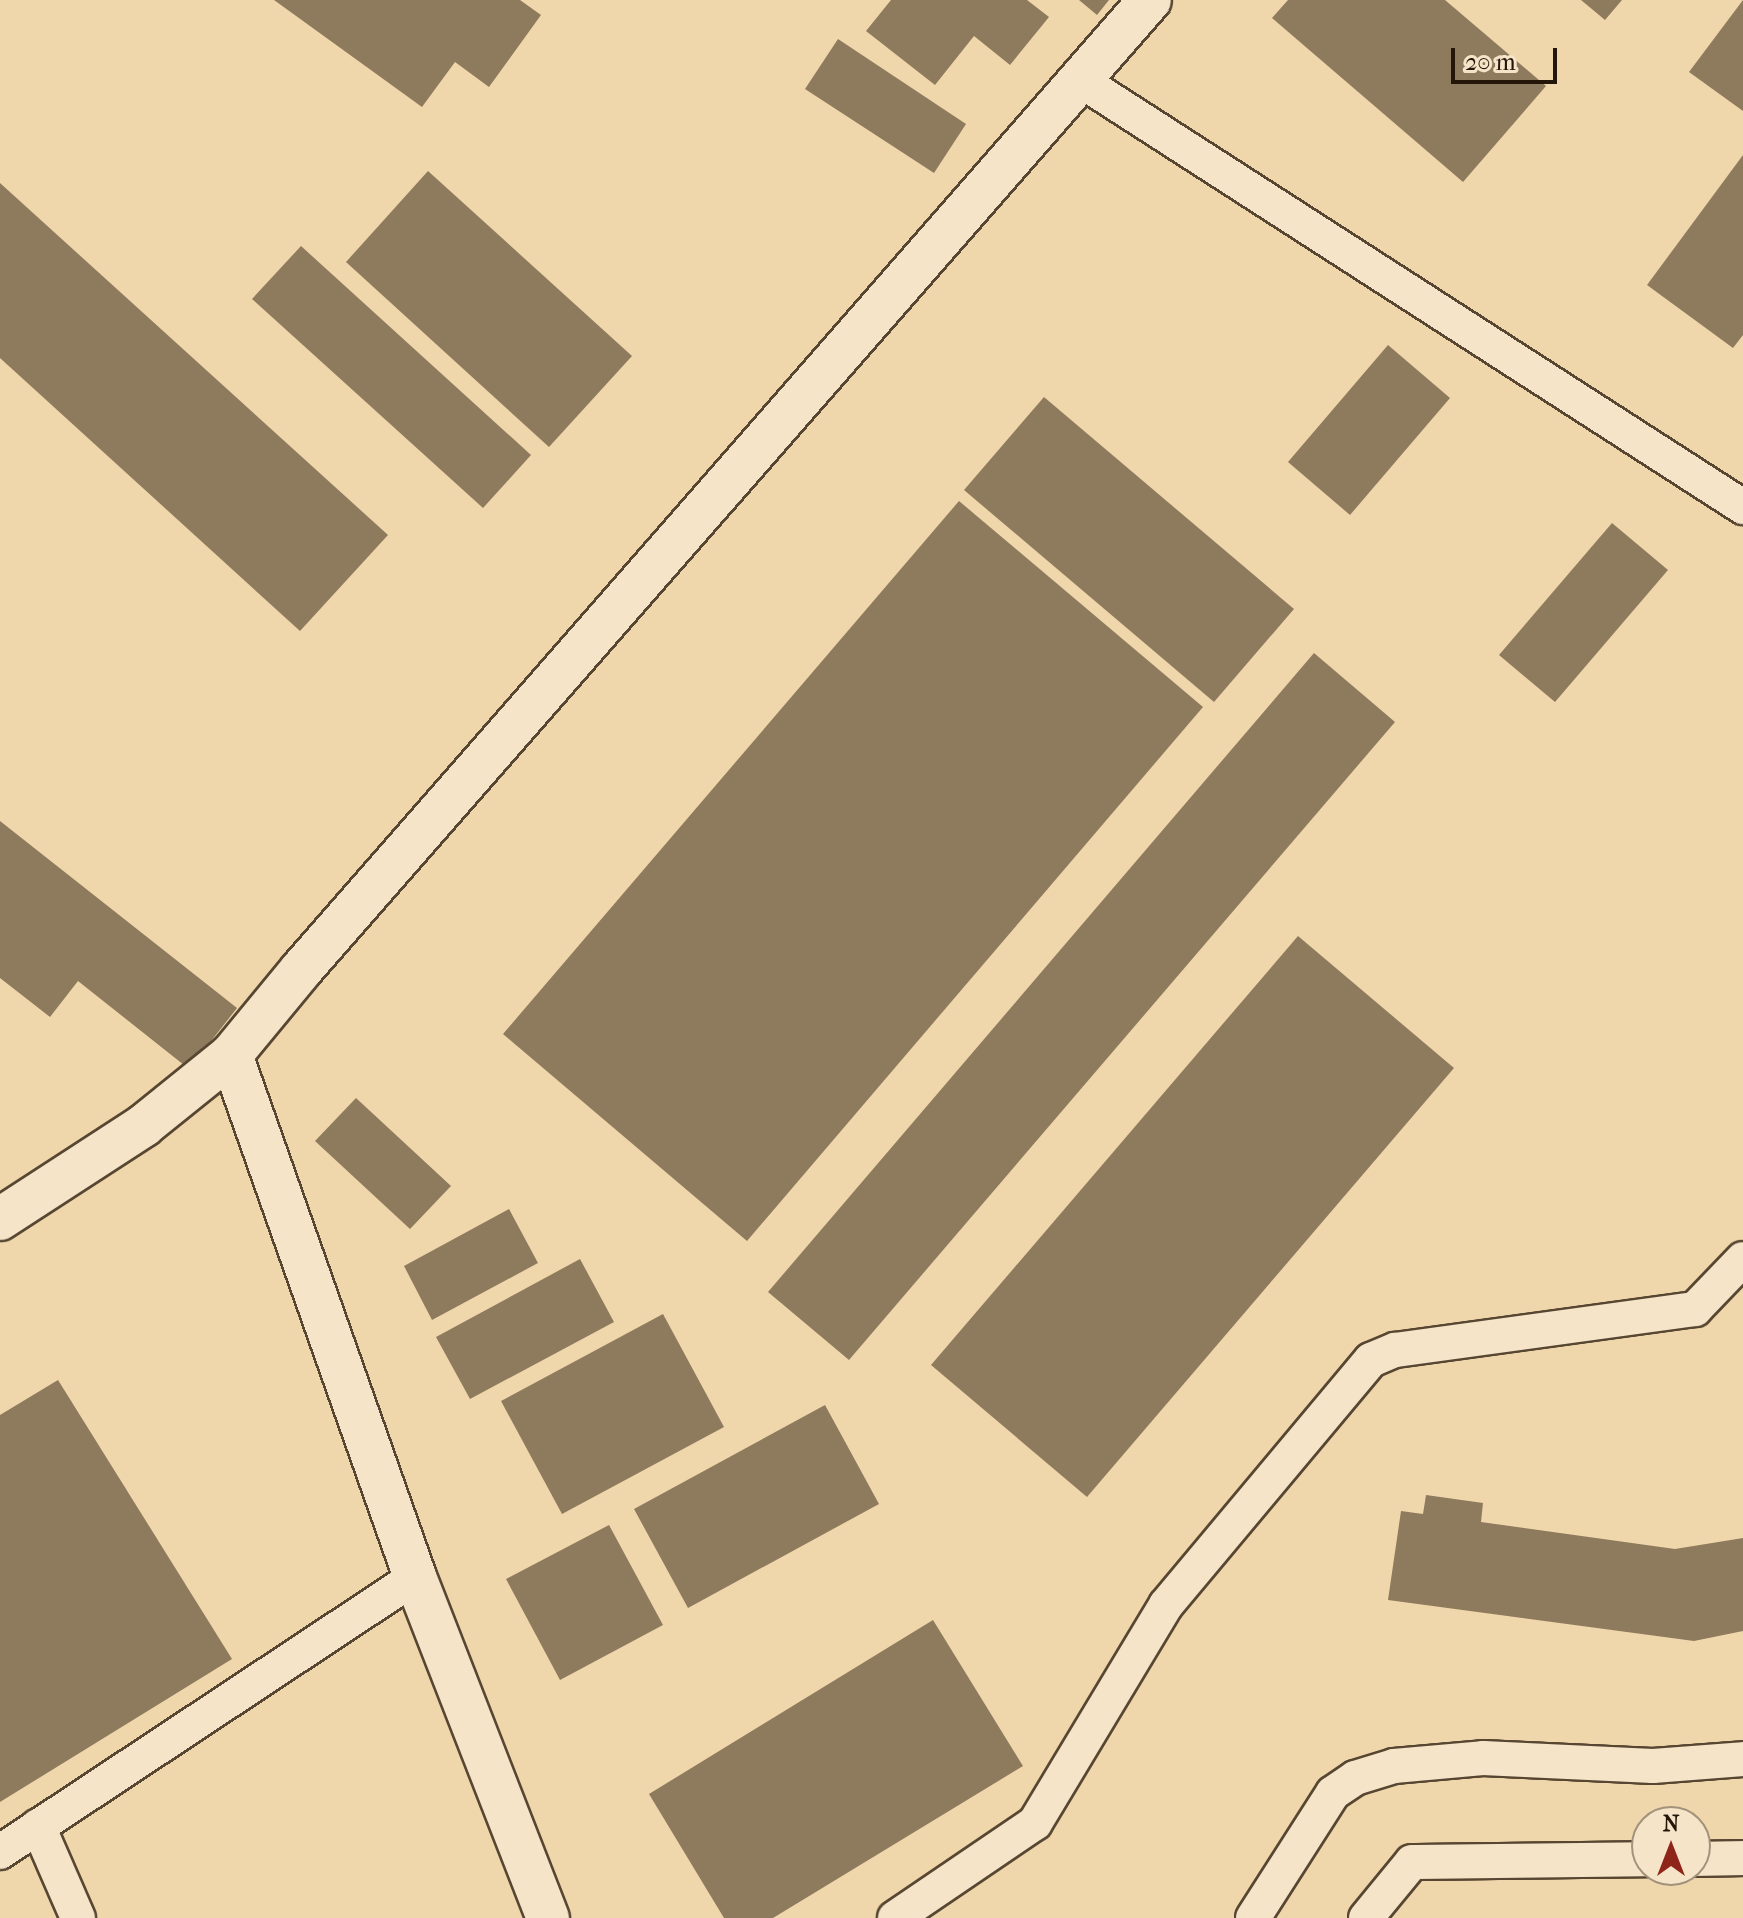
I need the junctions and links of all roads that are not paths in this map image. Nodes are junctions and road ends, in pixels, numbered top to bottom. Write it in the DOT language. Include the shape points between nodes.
graph roads {
  1 [pos="1150,0"];
  2 [pos="1080,80"];
  3 [pos="1743,507"];
  4 [pos="231,1055"];
  5 [pos="0,1219"];
  6 [pos="1743,1259"];
  7 [pos="415,1577"];
  8 [pos="1743,1759"];
  9 [pos="38,1826"];
  10 [pos="0,1852"];
  11 [pos="1743,1858"];
  12 [pos="1631,1859"];
  13 [pos="1711,1859"];
  14 [pos="78,1918"];
  15 [pos="548,1918"];
  16 [pos="895,1918"];
  17 [pos="1253,1918"];
  18 [pos="1366,1918"];
  1 -- 2 [label="street"];
  2 -- 3 [label="street"];
  2 -- 4 [label="street"];
  4 -- 5 [label="street" via="143,1126"];
  4 -- 7 [label="street"];
  6 -- 16 [label="street" via="1695,1309 1395,1350 1371,1360 1166,1605 1035,1823"];
  7 -- 9 [label="street"];
  7 -- 15 [label="street"];
  8 -- 17 [label="street" via="1653,1766 1483,1758 1394,1766 1355,1778 1333,1793"];
  9 -- 10 [label="street"];
  9 -- 14 [label="street"];
  11 -- 13 [label="street"];
  12 -- 18 [label="street" via="1412,1862"];
}
